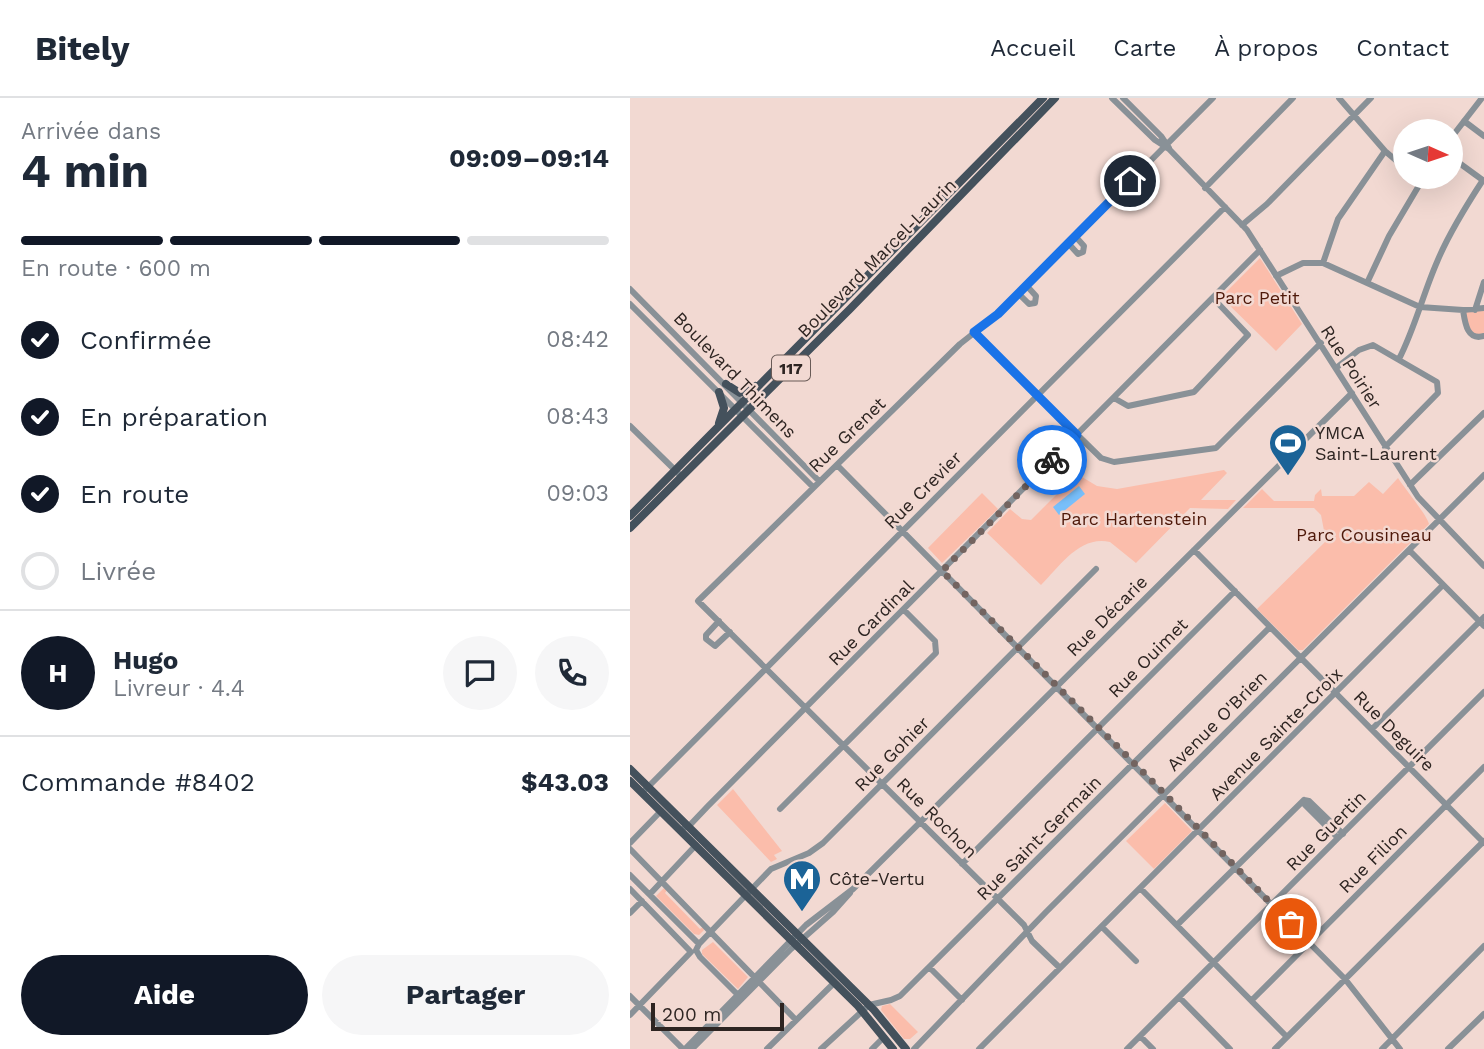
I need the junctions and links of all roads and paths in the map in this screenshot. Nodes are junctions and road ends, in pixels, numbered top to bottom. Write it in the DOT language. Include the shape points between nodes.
graph roads {
  1 [pos="1043,98"];
  2 [pos="1055,98"];
  3 [pos="1112,98"];
  4 [pos="1123,98"];
  5 [pos="1213,98"];
  6 [pos="1293,98"];
  7 [pos="1339,98"];
  8 [pos="1371,98"];
  9 [pos="1482,98"];
  10 [pos="1355,114"];
  11 [pos="1464,121"];
  12 [pos="1484,136"];
  13 [pos="1167,147"];
  14 [pos="1385,151"];
  15 [pos="1393,158"];
  16 [pos="1463,165"];
  17 [pos="1484,180"];
  18 [pos="1205,188"];
  19 [pos="1415,189"];
  20 [pos="1225,207"];
  21 [pos="1242,225"];
  22 [pos="1075,236"];
  23 [pos="1068,243"];
  24 [pos="1260,250"];
  25 [pos="1323,263"];
  26 [pos="1276,276"];
  27 [pos="1484,282"];
  28 [pos="1367,283"];
  29 [pos="1026,285"];
  30 [pos="630,289"];
  31 [pos="1018,293"];
  32 [pos="850,294"];
  33 [pos="1213,298"];
  34 [pos="857,301"];
  35 [pos="630,304"];
  36 [pos="1420,307"];
  37 [pos="1484,308"];
  38 [pos="1462,310"];
  39 [pos="1475,310"];
  40 [pos="974,332"];
  41 [pos="1484,336"];
  42 [pos="1321,343"];
  43 [pos="1399,359"];
  44 [pos="1336,368"];
  45 [pos="766,379"];
  46 [pos="726,384"];
  47 [pos="719,392"];
  48 [pos="1352,393"];
  49 [pos="1037,396"];
  50 [pos="1114,398"];
  51 [pos="742,410"];
  52 [pos="1484,413"];
  53 [pos="630,426"];
  54 [pos="712,434"];
  55 [pos="1077,435"];
  56 [pos="1385,447"];
  57 [pos="837,465"];
  58 [pos="678,473"];
  59 [pos="1484,475"];
  60 [pos="819,481"];
  61 [pos="1410,485"];
  62 [pos="813,487"];
  63 [pos="630,516"];
  64 [pos="1439,520"];
  65 [pos="630,528"];
  66 [pos="903,531"];
  67 [pos="1194,550"];
  68 [pos="1409,550"];
  69 [pos="1484,566"];
  70 [pos="1096,569"];
  71 [pos="942,571"];
  72 [pos="1443,586"];
  73 [pos="1236,591"];
  74 [pos="698,601"];
  75 [pos="904,610"];
  76 [pos="719,621"];
  77 [pos="1483,622"];
  78 [pos="1270,626"];
  79 [pos="730,632"];
  80 [pos="1018,647"];
  81 [pos="1301,657"];
  82 [pos="766,668"];
  83 [pos="1057,686"];
  84 [pos="1484,692"];
  85 [pos="1336,693"];
  86 [pos="806,708"];
  87 [pos="1099,727"];
  88 [pos="1372,729"];
  89 [pos="844,746"];
  90 [pos="1134,763"];
  91 [pos="1410,767"];
  92 [pos="1484,767"];
  93 [pos="630,769"];
  94 [pos="630,781"];
  95 [pos="883,783"];
  96 [pos="645,790"];
  97 [pos="1165,794"];
  98 [pos="1447,805"];
  99 [pos="780,809"];
  100 [pos="661,811"];
  101 [pos="920,822"];
  102 [pos="676,826"];
  103 [pos="688,827"];
  104 [pos="1199,831"];
  105 [pos="698,836"];
  106 [pos="1340,836"];
  107 [pos="1484,842"];
  108 [pos="630,843"];
  109 [pos="696,846"];
  110 [pos="630,849"];
  111 [pos="962,864"];
  112 [pos="1234,867"];
  113 [pos="630,876"];
  114 [pos="662,882"];
  115 [pos="630,889"];
  116 [pos="1141,889"];
  117 [pos="749,892"];
  118 [pos="650,894"];
  119 [pos="997,899"];
  120 [pos="642,901"];
  121 [pos="1272,905"];
  122 [pos="630,913"];
  123 [pos="1177,925"];
  124 [pos="1102,927"];
  125 [pos="711,931"];
  126 [pos="1028,932"];
  127 [pos="797,939"];
  128 [pos="1309,942"];
  129 [pos="699,944"];
  130 [pos="1484,946"];
  131 [pos="1136,961"];
  132 [pos="1214,963"];
  133 [pos="929,967"];
  134 [pos="1060,968"];
  135 [pos="1346,979"];
  136 [pos="757,980"];
  137 [pos="834,983"];
  138 [pos="738,995"];
  139 [pos="630,996"];
  140 [pos="1179,997"];
  141 [pos="962,1000"];
  142 [pos="1252,1000"];
  143 [pos="639,1006"];
  144 [pos="864,1008"];
  145 [pos="1484,1014"];
  146 [pos="630,1015"];
  147 [pos="796,1020"];
  148 [pos="1140,1036"];
  149 [pos="884,1037"];
  150 [pos="1287,1037"];
  151 [pos="1392,1039"];
  152 [pos="684,1049"];
  153 [pos="692,1049"];
  154 [pos="767,1049"];
  155 [pos="821,1049"];
  156 [pos="872,1049"];
  157 [pos="893,1049"];
  158 [pos="906,1049"];
  159 [pos="914,1049"];
  160 [pos="979,1049"];
  161 [pos="1127,1049"];
  162 [pos="1153,1049"];
  163 [pos="1230,1049"];
  164 [pos="1275,1049"];
  165 [pos="1382,1049"];
  166 [pos="1400,1049"];
  167 [pos="1448,1049"];
  1 -- 32 [label="main road, Boulevard Marcel-Laurin / 117"];
  2 -- 34 [label="main road, Boulevard Marcel-Laurin / 117"];
  3 -- 13 [label="street, Rue Poirier"];
  4 -- 13 [label="street, Rue Poirier"];
  5 -- 13 [label="street, Rue Grenet"];
  6 -- 18 [label="street"];
  7 -- 10 [label="street"];
  8 -- 10 [label="street"];
  9 -- 11 [label="street"];
  10 -- 14 [label="street"];
  10 -- 21 [label="street"];
  11 -- 12 [label="street"];
  13 -- 18 [label="street, Rue Poirier"];
  13 -- 22 [label="street, Rue Grenet"];
  14 -- 15 [label="street"];
  14 -- 25 [label="street" via="1338,219"];
  16 -- 17 [label="street"];
  17 -- 36 [label="street" via="1437,261"];
  18 -- 20 [label="street, Rue Poirier"];
  19 -- 28 [label="street"];
  20 -- 21 [label="street, Rue Poirier"];
  20 -- 49 [label="street, Rue Crevier"];
  21 -- 24 [label="street, Rue Poirier"];
  22 -- 23 [label="street, Rue Grenet"];
  22 -- 23 [label="street, Rue Grenet" via="1084,246 1083,252 1078,254"];
  23 -- 29 [label="street, Rue Grenet"];
  24 -- 26 [label="street, Rue Poirier"];
  24 -- 33 [label="street, Rue Cardinal"];
  25 -- 26 [label="street" via="1303,263"];
  25 -- 28 [label="street"];
  26 -- 42 [label="street, Rue Poirier"];
  27 -- 39 [label="street"];
  28 -- 36 [label="street"];
  29 -- 31 [label="street, Rue Grenet"];
  29 -- 31 [label="street" via="1036,296 1035,303 1029,304"];
  30 -- 46 [label="street, Boulevard Thimens"];
  31 -- 40 [label="street, Rue Grenet"];
  32 -- 34 [label="main road"];
  32 -- 45 [label="main road, Boulevard Marcel-Laurin / 117"];
  33 -- 50 [label="street, Rue Cardinal"];
  33 -- 50 [label="street" via="1248,335 1194,392 1128,406"];
  34 -- 51 [label="main road, Boulevard Marcel-Laurin / 117"];
  35 -- 47 [label="street, Boulevard Thimens"];
  36 -- 38 [label="street"];
  36 -- 43 [label="street"];
  37 -- 39 [label="street"];
  38 -- 39 [label="street"];
  38 -- 41 [label="street" via="1471,335"];
  40 -- 49 [label="street"];
  40 -- 57 [label="street, Rue Grenet"];
  42 -- 44 [label="street, Rue Poirier"];
  42 -- 55 [label="street" via="1216,448 1114,462 1101,458"];
  43 -- 44 [label="street" via="1373,345"];
  43 -- 56 [label="street" via="1439,387"];
  44 -- 48 [label="street, Rue Poirier"];
  45 -- 46 [label="main road" via="743,393"];
  45 -- 51 [label="main road, Boulevard Marcel-Laurin / 117"];
  46 -- 51 [label="street, Boulevard Thimens"];
  47 -- 51 [label="street, Boulevard Thimens"];
  47 -- 54 [label="main road" via="724,411"];
  48 -- 56 [label="street, Rue Poirier"];
  48 -- 67 [label="street, Rue Décarie"];
  49 -- 55 [label="street"];
  49 -- 66 [label="street, Rue Crevier"];
  50 -- 55 [label="street, Rue Cardinal"];
  51 -- 54 [label="main road, Boulevard Marcel-Laurin / 117"];
  51 -- 58 [label="main road, Boulevard Marcel-Laurin / 117"];
  51 -- 60 [label="street, Boulevard Thimens"];
  51 -- 62 [label="street, Boulevard Thimens"];
  52 -- 61 [label="street"];
  53 -- 58 [label="street"];
  54 -- 58 [label="main road, Boulevard Marcel-Laurin / 117"];
  55 -- 71 [label="street, Rue Cardinal"];
  56 -- 61 [label="street, Rue Poirier"];
  57 -- 60 [label="street, Rue Grenet"];
  57 -- 66 [label="street"];
  58 -- 63 [label="main road, Boulevard Marcel-Laurin / 117"];
  58 -- 65 [label="main road, Boulevard Marcel-Laurin / 117"];
  59 -- 64 [label="street, Avenue O'Brien"];
  60 -- 62 [label="street, Rue Grenet"];
  61 -- 64 [label="street, Rue Poirier"];
  62 -- 74 [label="street, Rue Grenet"];
  64 -- 68 [label="street, Avenue O'Brien"];
  64 -- 69 [label="street, Rue Poirier"];
  66 -- 71 [label="street"];
  66 -- 82 [label="street, Rue Crevier"];
  67 -- 73 [label="street, Rue Deguire"];
  67 -- 83 [label="street, Rue Décarie"];
  68 -- 72 [label="street"];
  68 -- 81 [label="street, Avenue O'Brien"];
  70 -- 80 [label="street, Rue Gohier"];
  71 -- 75 [label="street, Rue Cardinal"];
  71 -- 80 [label="street"];
  72 -- 77 [label="street"];
  72 -- 85 [label="street, Avenue Sainte-Croix"];
  73 -- 78 [label="street, Rue Deguire"];
  73 -- 87 [label="street, Rue Ouimet"];
  74 -- 76 [label="street, Rue Rochon"];
  75 -- 86 [label="street, Rue Cardinal"];
  75 -- 89 [label="street" via="935,641 936,653"];
  76 -- 79 [label="street, Rue Rochon"];
  76 -- 79 [label="street" via="706,639 715,646"];
  77 -- 88 [label="street"];
  78 -- 81 [label="street, Rue Deguire"];
  78 -- 90 [label="street, Rue Saint-Germain"];
  79 -- 82 [label="street, Rue Rochon"];
  80 -- 83 [label="street"];
  80 -- 95 [label="street, Rue Gohier"];
  81 -- 85 [label="street, Rue Deguire"];
  81 -- 97 [label="street, Avenue O'Brien"];
  82 -- 86 [label="street, Rue Rochon"];
  82 -- 96 [label="street, Rue Crevier"];
  83 -- 87 [label="street"];
  83 -- 101 [label="street, Rue Décarie"];
  84 -- 91 [label="street, Rue Guertin"];
  85 -- 88 [label="street, Rue Deguire"];
  85 -- 104 [label="street, Avenue Sainte-Croix"];
  86 -- 89 [label="street, Rue Rochon"];
  86 -- 103 [label="street, Rue Cardinal"];
  87 -- 90 [label="street"];
  87 -- 111 [label="street, Rue Ouimet"];
  88 -- 91 [label="street, Rue Deguire"];
  89 -- 95 [label="street, Rue Rochon"];
  89 -- 99 [label="street"];
  90 -- 97 [label="street"];
  90 -- 119 [label="street, Rue Saint-Germain"];
  91 -- 98 [label="street, Rue Deguire"];
  91 -- 106 [label="street, Rue Guertin"];
  92 -- 98 [label="street, Rue Filion"];
  93 -- 96 [label="main road"];
  94 -- 96 [label="main road"];
  95 -- 101 [label="street, Rue Rochon"];
  95 -- 117 [label="street, Rue Gohier" via="820,846 775,866"];
  96 -- 100 [label="main road"];
  96 -- 103 [label="main road"];
  97 -- 104 [label="street"];
  97 -- 126 [label="street, Avenue O'Brien"];
  98 -- 107 [label="street, Rue Deguire"];
  98 -- 128 [label="street, Rue Filion"];
  100 -- 102 [label="main road"];
  100 -- 108 [label="street"];
  101 -- 111 [label="street, Rue Rochon"];
  101 -- 127 [label="street, Rue Décarie"];
  102 -- 103 [label="street"];
  102 -- 109 [label="main road"];
  103 -- 105 [label="main road"];
  104 -- 112 [label="street"];
  104 -- 116 [label="street, Avenue Sainte-Croix"];
  105 -- 109 [label="street"];
  105 -- 117 [label="main road"];
  106 -- 112 [label="street" via="1309,801 1301,800"];
  106 -- 121 [label="street, Rue Guertin"];
  107 -- 135 [label="street"];
  109 -- 114 [label="street"];
  109 -- 117 [label="main road"];
  110 -- 114 [label="street"];
  111 -- 119 [label="street, Rue Rochon"];
  112 -- 121 [label="street"];
  112 -- 123 [label="street"];
  113 -- 118 [label="street"];
  114 -- 118 [label="street"];
  114 -- 125 [label="street"];
  115 -- 120 [label="street"];
  116 -- 123 [label="street"];
  116 -- 124 [label="street, Avenue Sainte-Croix"];
  117 -- 125 [label="street, Rue Gohier"];
  117 -- 127 [label="main road"];
  118 -- 129 [label="street"];
  119 -- 126 [label="street, Rue Rochon"];
  119 -- 133 [label="street, Rue Saint-Germain"];
  120 -- 122 [label="street"];
  120 -- 143 [label="street" via="691,952"];
  121 -- 128 [label="street"];
  121 -- 132 [label="street, Rue Guertin"];
  123 -- 132 [label="street"];
  124 -- 131 [label="street"];
  124 -- 134 [label="street, Avenue Sainte-Croix"];
  125 -- 129 [label="street, Rue Gohier"];
  125 -- 136 [label="street"];
  126 -- 134 [label="street, Rue Rochon"];
  126 -- 141 [label="street, Avenue O'Brien"];
  127 -- 136 [label="street, Rue Décarie"];
  127 -- 137 [label="main road"];
  127 -- 144 [label="main road"];
  128 -- 135 [label="street"];
  128 -- 142 [label="street, Rue Filion"];
  129 -- 138 [label="street" via="698,955"];
  130 -- 151 [label="street"];
  132 -- 140 [label="street, Rue Guertin"];
  132 -- 142 [label="street"];
  133 -- 141 [label="street"];
  133 -- 144 [label="street, Rue Saint-Germain" via="900,996"];
  134 -- 160 [label="street, Avenue Sainte-Croix"];
  135 -- 150 [label="street"];
  135 -- 151 [label="street"];
  136 -- 138 [label="street"];
  136 -- 147 [label="street"];
  136 -- 153 [label="street"];
  137 -- 144 [label="main road"];
  137 -- 147 [label="street"];
  138 -- 152 [label="street"];
  139 -- 143 [label="street"];
  140 -- 148 [label="street, Rue Guertin"];
  140 -- 163 [label="street"];
  141 -- 159 [label="street, Avenue O'Brien"];
  142 -- 150 [label="street"];
  143 -- 146 [label="street"];
  143 -- 152 [label="street"];
  144 -- 149 [label="main road"];
  144 -- 155 [label="street, Rue Saint-Germain"];
  144 -- 158 [label="main road"];
  145 -- 167 [label="street"];
  147 -- 154 [label="street"];
  148 -- 161 [label="street, Rue Guertin"];
  148 -- 162 [label="street"];
  149 -- 156 [label="street"];
  149 -- 157 [label="main road"];
  150 -- 164 [label="street"];
  151 -- 165 [label="street"];
  151 -- 166 [label="street"];
}
